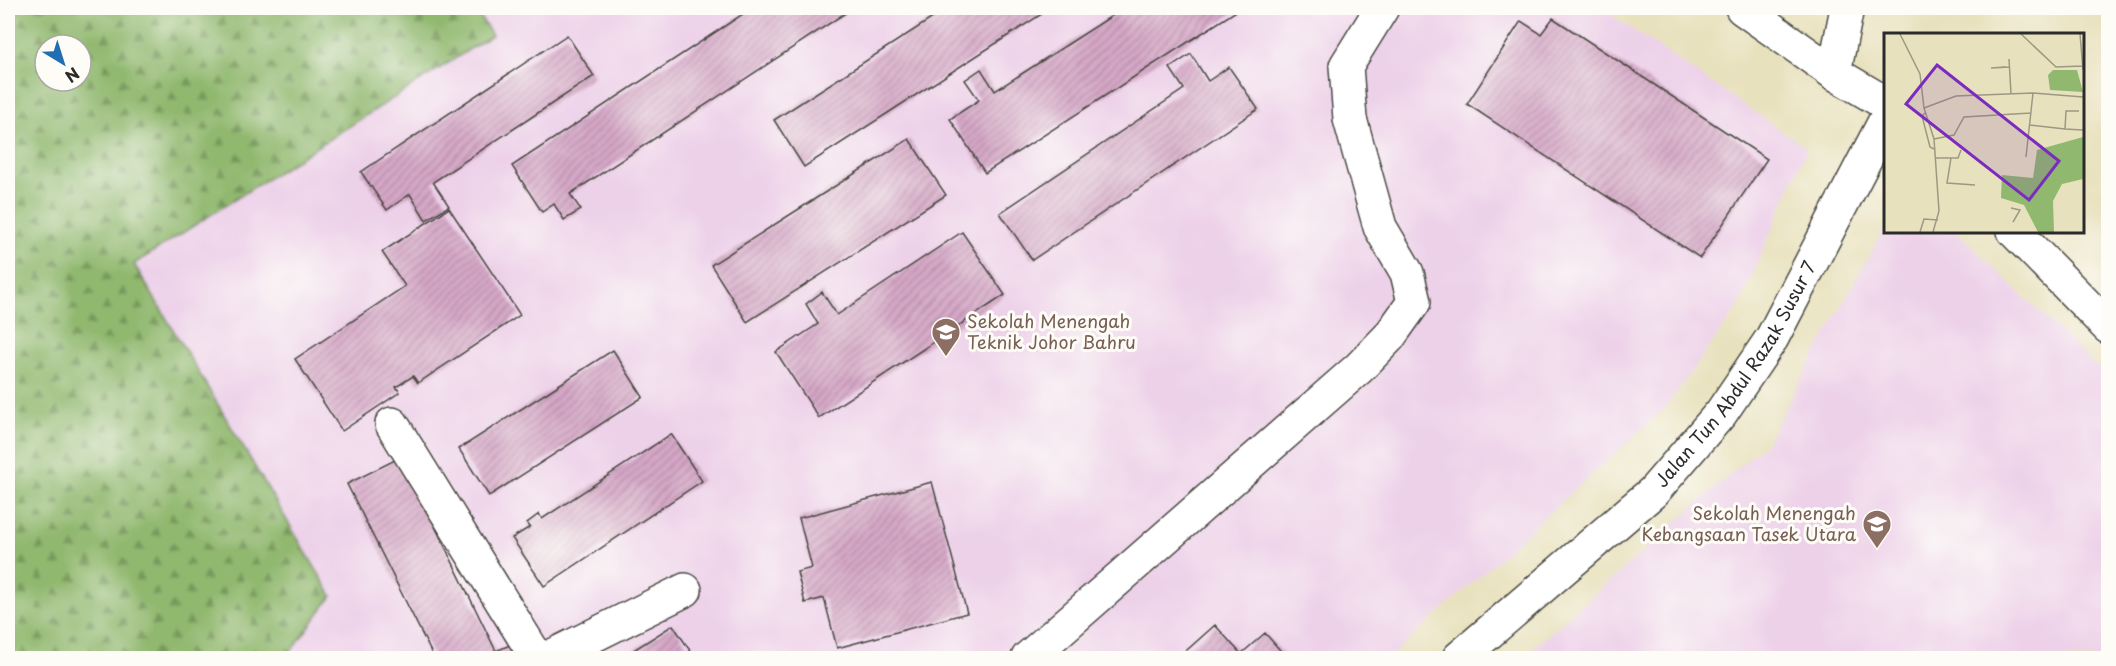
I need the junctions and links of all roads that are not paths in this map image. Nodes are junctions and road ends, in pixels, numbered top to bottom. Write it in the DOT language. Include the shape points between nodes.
graph roads {
  1 [pos="1382,8"];
  2 [pos="1742,8"];
  3 [pos="1847,8"];
  4 [pos="1834,73"];
  5 [pos="1884,102"];
  6 [pos="1884,124"];
  7 [pos="2015,232"];
  8 [pos="2109,327"];
  9 [pos="392,424"];
  10 [pos="685,590"];
  11 [pos="537,658"];
  12 [pos="548,658"];
  13 [pos="1028,658"];
  14 [pos="1459,658"];
  1 -- 13 [label="street" via="1346,66 1350,119 1380,227 1407,273 1414,302 1389,337 1359,368"];
  2 -- 4 [label="street"];
  3 -- 4 [label="street"];
  4 -- 5 [label="street"];
  6 -- 14 [label="street, Jalan Tun Abdul Razak Susur 7" via="1772,338 1721,413 1653,492"];
  7 -- 8 [label="street"];
  9 -- 11 [label="street"];
  10 -- 12 [label="street"];
}
